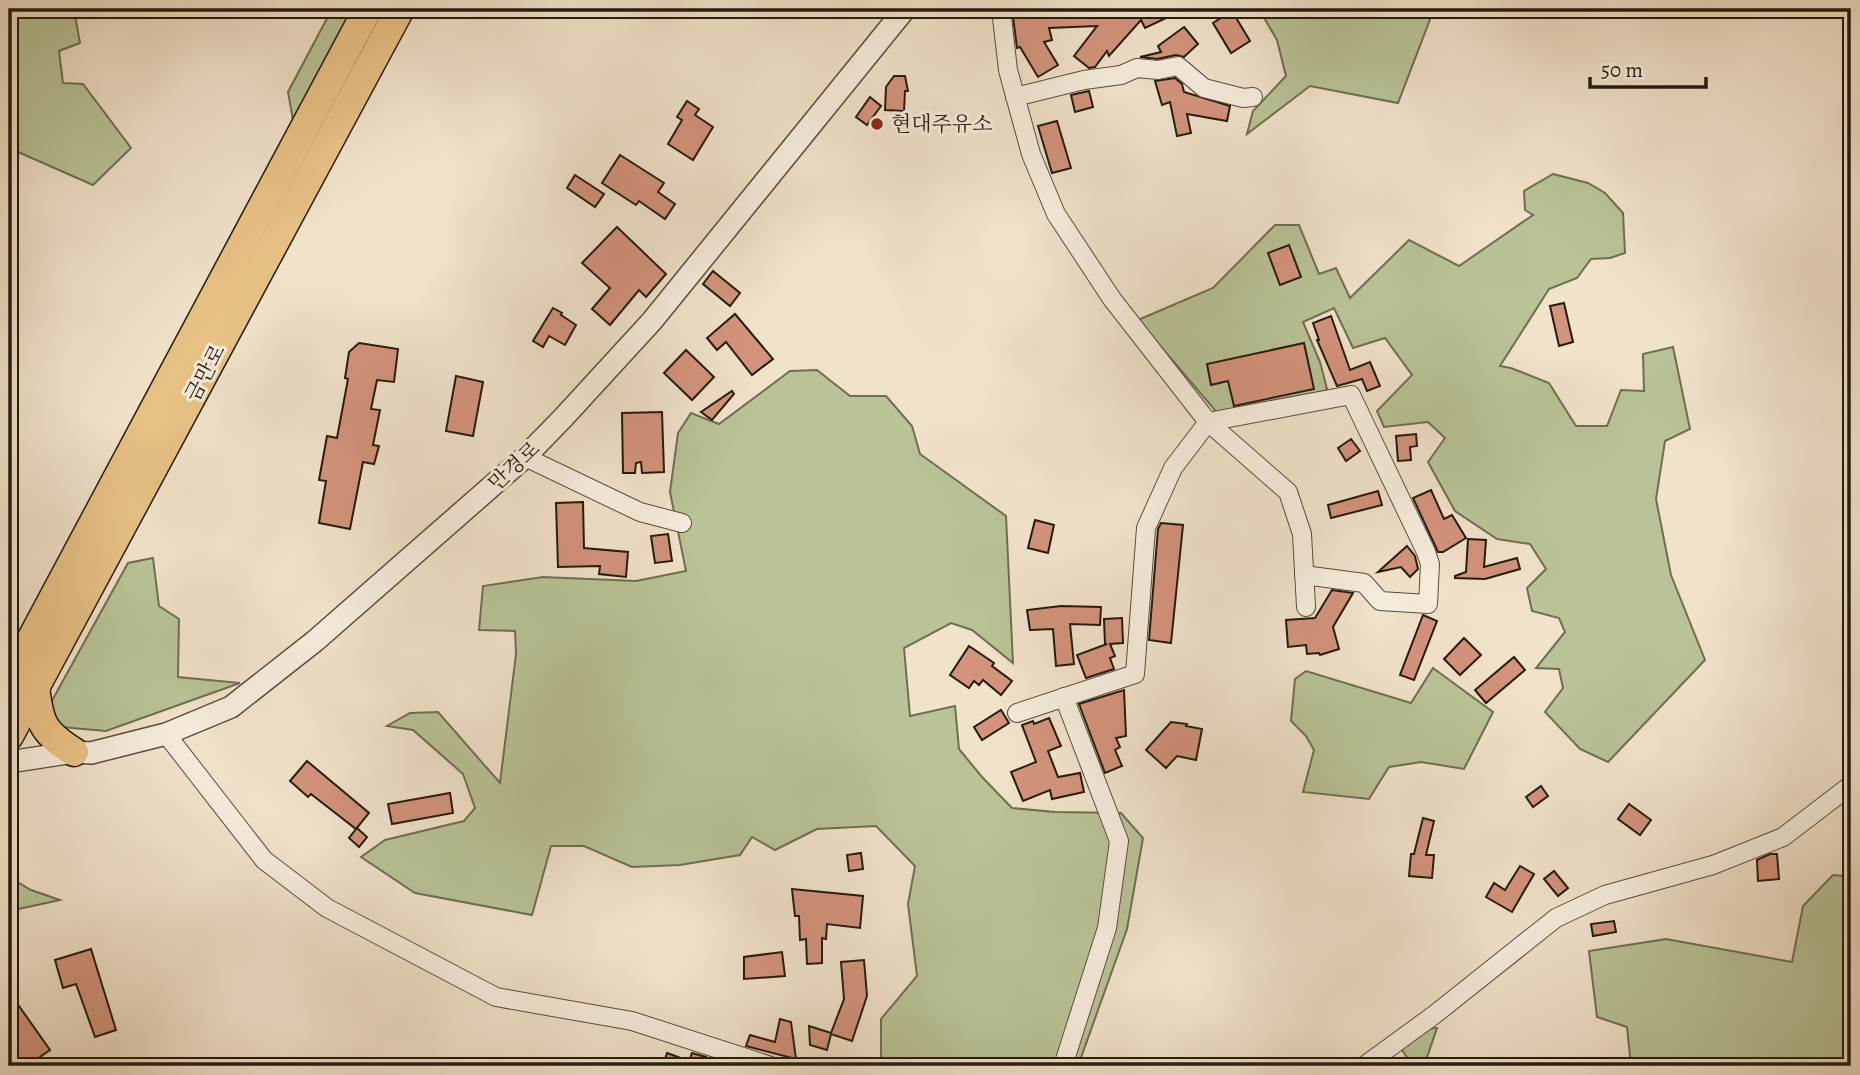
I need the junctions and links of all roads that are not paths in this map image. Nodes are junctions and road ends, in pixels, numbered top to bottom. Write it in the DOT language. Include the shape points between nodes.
graph roads {
  1 [pos="368,9"];
  2 [pos="400,9"];
  3 [pos="905,9"];
  4 [pos="1001,9"];
  5 [pos="1015,97"];
  6 [pos="1253,97"];
  7 [pos="1208,422"];
  8 [pos="525,457"];
  9 [pos="682,523"];
  10 [pos="1304,575"];
  11 [pos="1306,607"];
  12 [pos="22,683"];
  13 [pos="1063,697"];
  14 [pos="1017,713"];
  15 [pos="166,734"];
  16 [pos="9,736"];
  17 [pos="74,752"];
  18 [pos="9,762"];
  19 [pos="1851,785"];
  20 [pos="771,1066"];
  21 [pos="1063,1066"];
  22 [pos="1364,1066"];
  1 -- 12 [label="highway, 금만로"];
  2 -- 12 [label="highway, 금만로" via="59,645"];
  3 -- 8 [label="street, 만경로" via="652,321"];
  4 -- 5 [label="street"];
  5 -- 6 [label="street" via="1137,68 1178,66 1204,88"];
  5 -- 7 [label="street" via="1031,154 1056,214 1112,299"];
  7 -- 10 [label="street" via="1288,492 1302,534"];
  7 -- 10 [label="street" via="1351,395 1426,552 1430,564 1428,604 1380,601 1364,583"];
  7 -- 13 [label="street" via="1173,468 1146,528 1135,674"];
  8 -- 9 [label="street" via="640,512"];
  8 -- 15 [label="street, 만경로" via="315,641 231,707"];
  10 -- 11 [label="street"];
  12 -- 16 [label="highway, 금만로"];
  12 -- 17 [label="highway" via="44,728"];
  13 -- 14 [label="street"];
  13 -- 21 [label="street" via="1119,841 1107,928"];
  15 -- 17 [label="street, 만경로" via="91,753"];
  15 -- 20 [label="street" via="264,860 327,908 496,997 632,1021"];
  17 -- 18 [label="street, 만경로"];
  19 -- 22 [label="street" via="1783,837 1713,865 1605,895 1556,918"];
}
